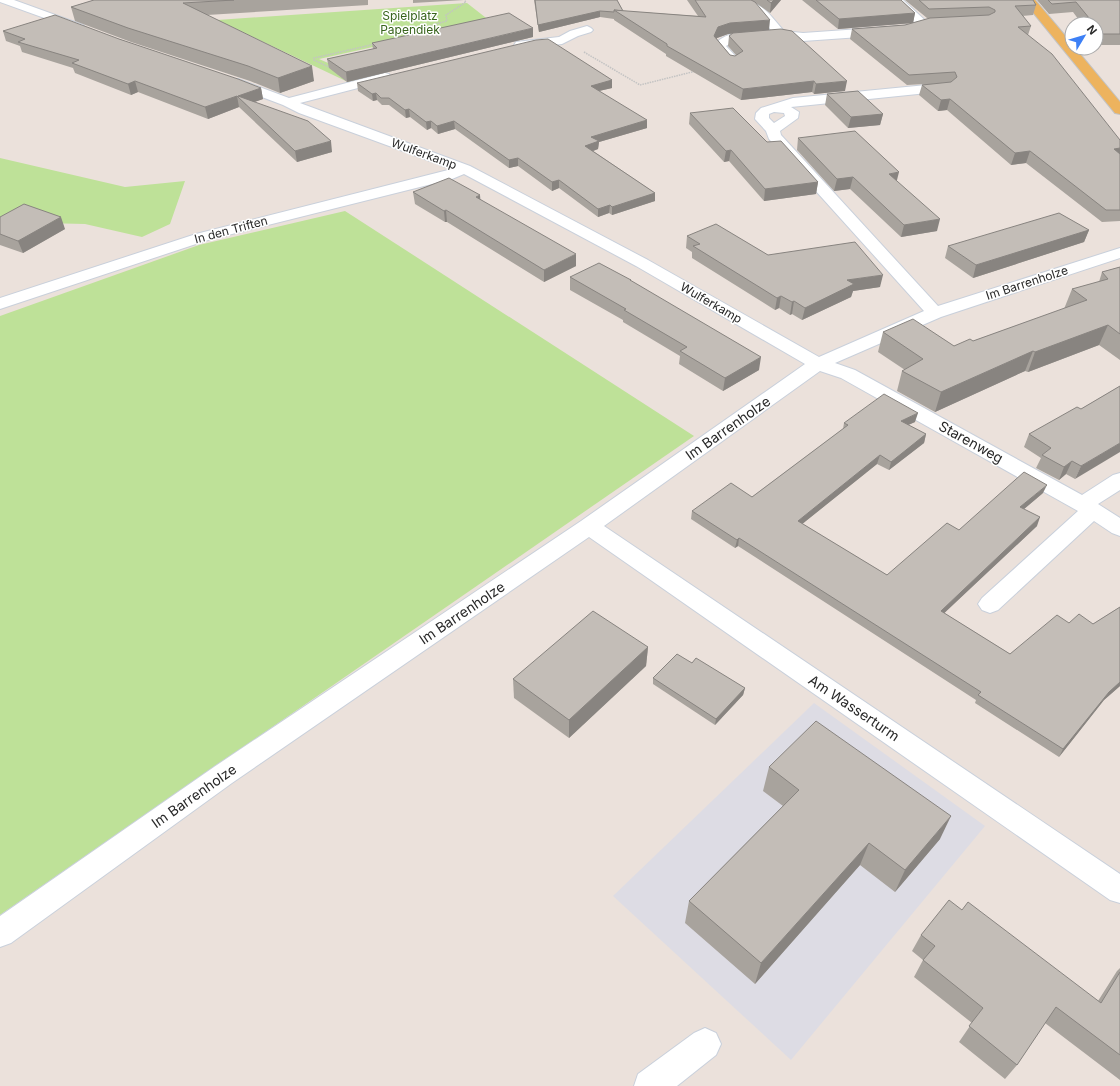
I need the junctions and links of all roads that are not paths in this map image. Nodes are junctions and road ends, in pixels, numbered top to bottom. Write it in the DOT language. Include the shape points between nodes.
graph roads {
  1 [pos="4,0"];
  2 [pos="742,0"];
  3 [pos="898,0"];
  4 [pos="1029,0"];
  5 [pos="587,30"];
  6 [pos="90,31"];
  7 [pos="780,34"];
  8 [pos="508,48"];
  9 [pos="734,61"];
  10 [pos="394,75"];
  11 [pos="219,77"];
  12 [pos="947,88"];
  13 [pos="288,102"];
  14 [pos="1119,107"];
  15 [pos="465,169"];
  16 [pos="1120,253"];
  17 [pos="0,304"];
  18 [pos="935,313"];
  19 [pos="818,364"];
  20 [pos="1120,480"];
  21 [pos="1087,507"];
  22 [pos="589,526"];
  23 [pos="1120,528"];
  24 [pos="990,604"];
  25 [pos="1120,890"];
  26 [pos="0,933"];
  27 [pos="706,1044"];
  28 [pos="650,1086"];
  1 -- 6 [label="street"];
  2 -- 7 [label="street" via="759,9"];
  3 -- 7 [label="street" via="929,24 916,28 803,37"];
  4 -- 14 [label="main road"];
  5 -- 8 [label="street" via="574,33 562,40"];
  7 -- 9 [label="street" via="729,39 722,42 720,46"];
  10 -- 13 [label="street"];
  11 -- 13 [label="street, Wulferkamp"];
  12 -- 18 [label="street" via="793,102 781,108 792,112 791,118 773,130 774,136"];
  13 -- 15 [label="street, Wulferkamp"];
  15 -- 17 [label="street, In den Triften" via="447,176 202,236"];
  15 -- 19 [label="street, Wulferkamp" via="642,263"];
  16 -- 18 [label="street, Im Barrenholze"];
  18 -- 19 [label="street, Im Barrenholze"];
  19 -- 21 [label="street, Starenweg" via="848,374"];
  19 -- 22 [label="street, Im Barrenholze"];
  20 -- 21 [label="street"];
  21 -- 23 [label="street, Starenweg"];
  21 -- 24 [label="street"];
  22 -- 25 [label="street, Am Wasserturm"];
  22 -- 26 [label="street, Im Barrenholze" via="223,775"];
  27 -- 28 [label="street"];
}
